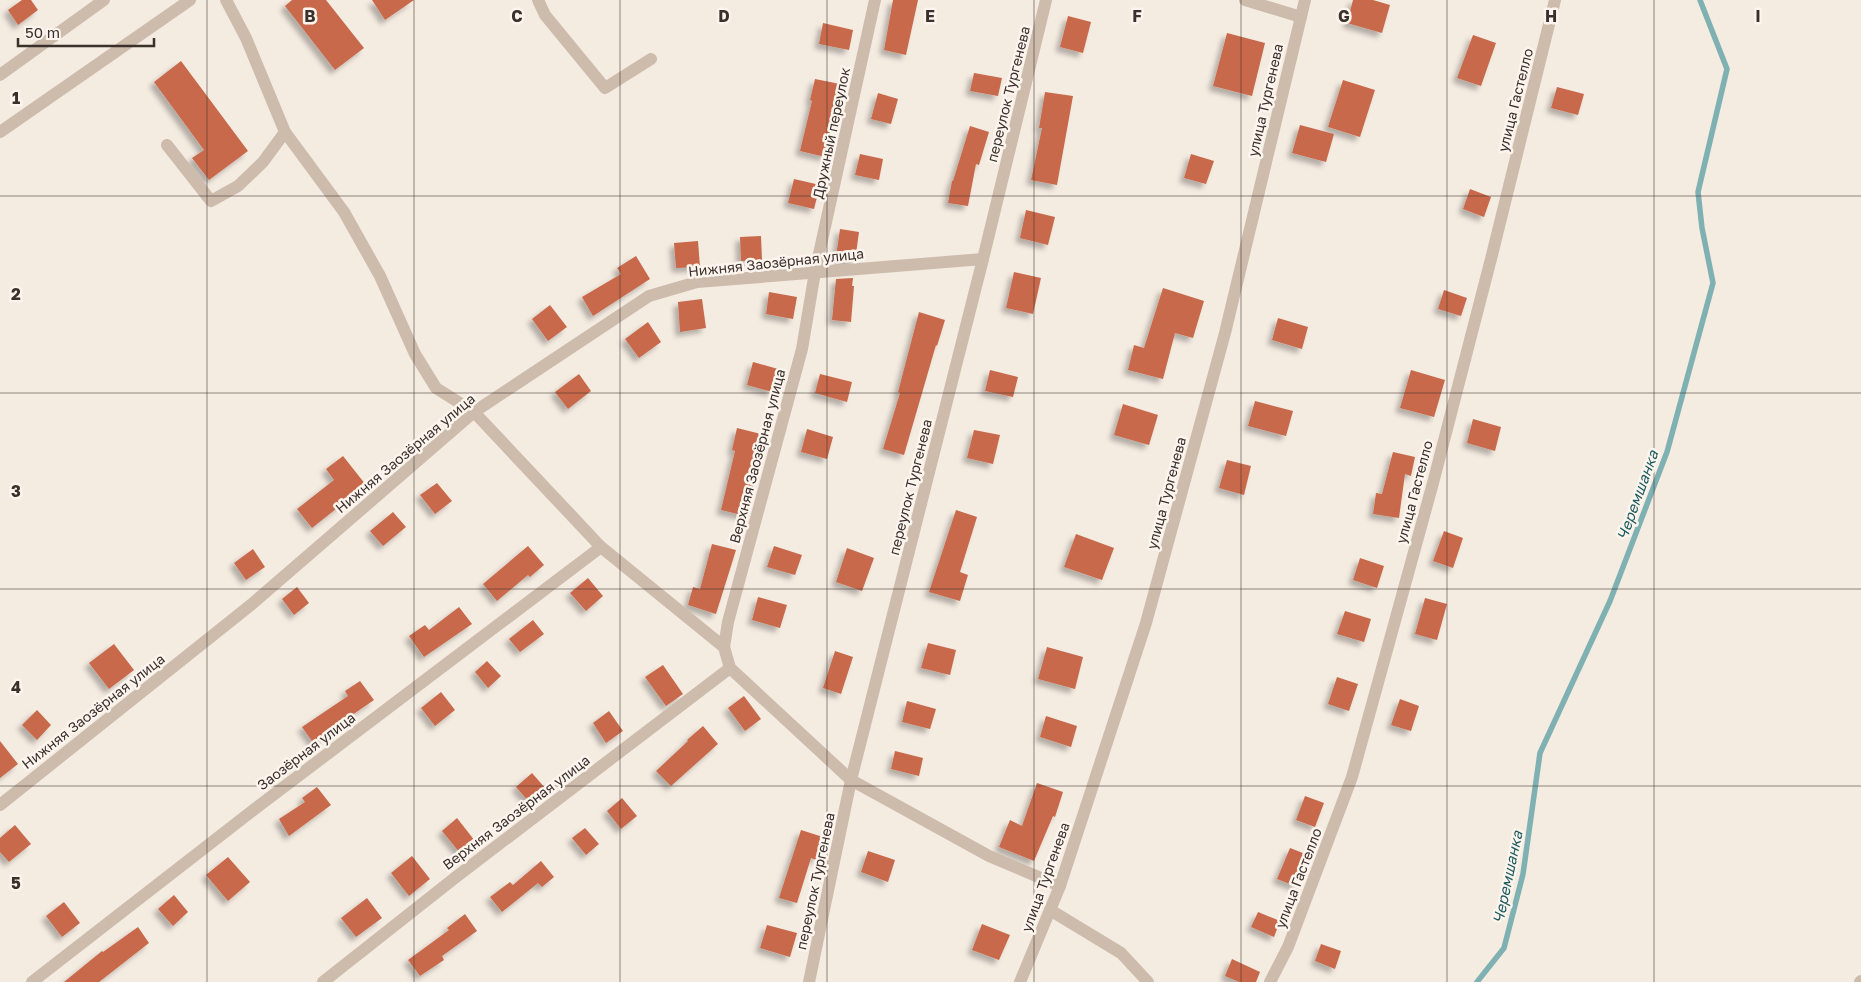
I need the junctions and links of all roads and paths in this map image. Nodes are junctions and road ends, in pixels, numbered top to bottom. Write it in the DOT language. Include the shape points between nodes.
graph roads {
  1 [pos="104,0"];
  2 [pos="190,0"];
  3 [pos="226,0"];
  4 [pos="538,0"];
  5 [pos="875,0"];
  6 [pos="1046,0"];
  7 [pos="1245,0"];
  8 [pos="1305,0"];
  9 [pos="1555,0"];
  10 [pos="1301,17"];
  11 [pos="651,60"];
  12 [pos="0,75"];
  13 [pos="0,132"];
  14 [pos="285,132"];
  15 [pos="167,145"];
  16 [pos="983,259"];
  17 [pos="816,272"];
  18 [pos="474,412"];
  19 [pos="601,547"];
  20 [pos="724,647"];
  21 [pos="730,668"];
  22 [pos="851,780"];
  23 [pos="0,804"];
  24 [pos="1060,886"];
  25 [pos="1050,910"];
  26 [pos="32,982"];
  27 [pos="323,982"];
  28 [pos="810,982"];
  29 [pos="1020,982"];
  30 [pos="1148,982"];
  31 [pos="1270,982"];
  1 -- 12 [label="street"];
  2 -- 13 [label="street"];
  3 -- 14 [label="street" via="246,38"];
  4 -- 11 [label="street" via="545,16 605,88"];
  5 -- 17 [label="street, Дружный переулок"];
  6 -- 16 [label="street, переулок Тургенева"];
  7 -- 10 [label="street"];
  8 -- 10 [label="street, улица Тургенева"];
  9 -- 31 [label="street, улица Гастелло" via="1438,464 1352,777 1288,947"];
  10 -- 24 [label="street, улица Тургенева" via="1225,333 1146,623"];
  14 -- 15 [label="street" via="263,162 238,186 211,201"];
  14 -- 18 [label="street" via="344,212 380,276 414,354 436,388"];
  16 -- 17 [label="street, Нижняя Заозёрная улица"];
  16 -- 22 [label="street, переулок Тургенева"];
  17 -- 18 [label="street, Нижняя Заозёрная улица" via="696,282 649,296"];
  17 -- 20 [label="street, Верхняя Заозёрная улица" via="802,349"];
  18 -- 19 [label="street"];
  18 -- 23 [label="street, Нижняя Заозёрная улица" via="252,604"];
  19 -- 20 [label="street"];
  19 -- 26 [label="street, Заозёрная улица"];
  20 -- 21 [label="street"];
  21 -- 22 [label="street"];
  21 -- 27 [label="street, Верхняя Заозёрная улица"];
  22 -- 24 [label="street" via="989,856"];
  22 -- 28 [label="street, переулок Тургенева"];
  24 -- 25 [label="street, улица Тургенева"];
  25 -- 29 [label="street, улица Тургенева"];
  25 -- 30 [label="street" via="1121,953"];
}
